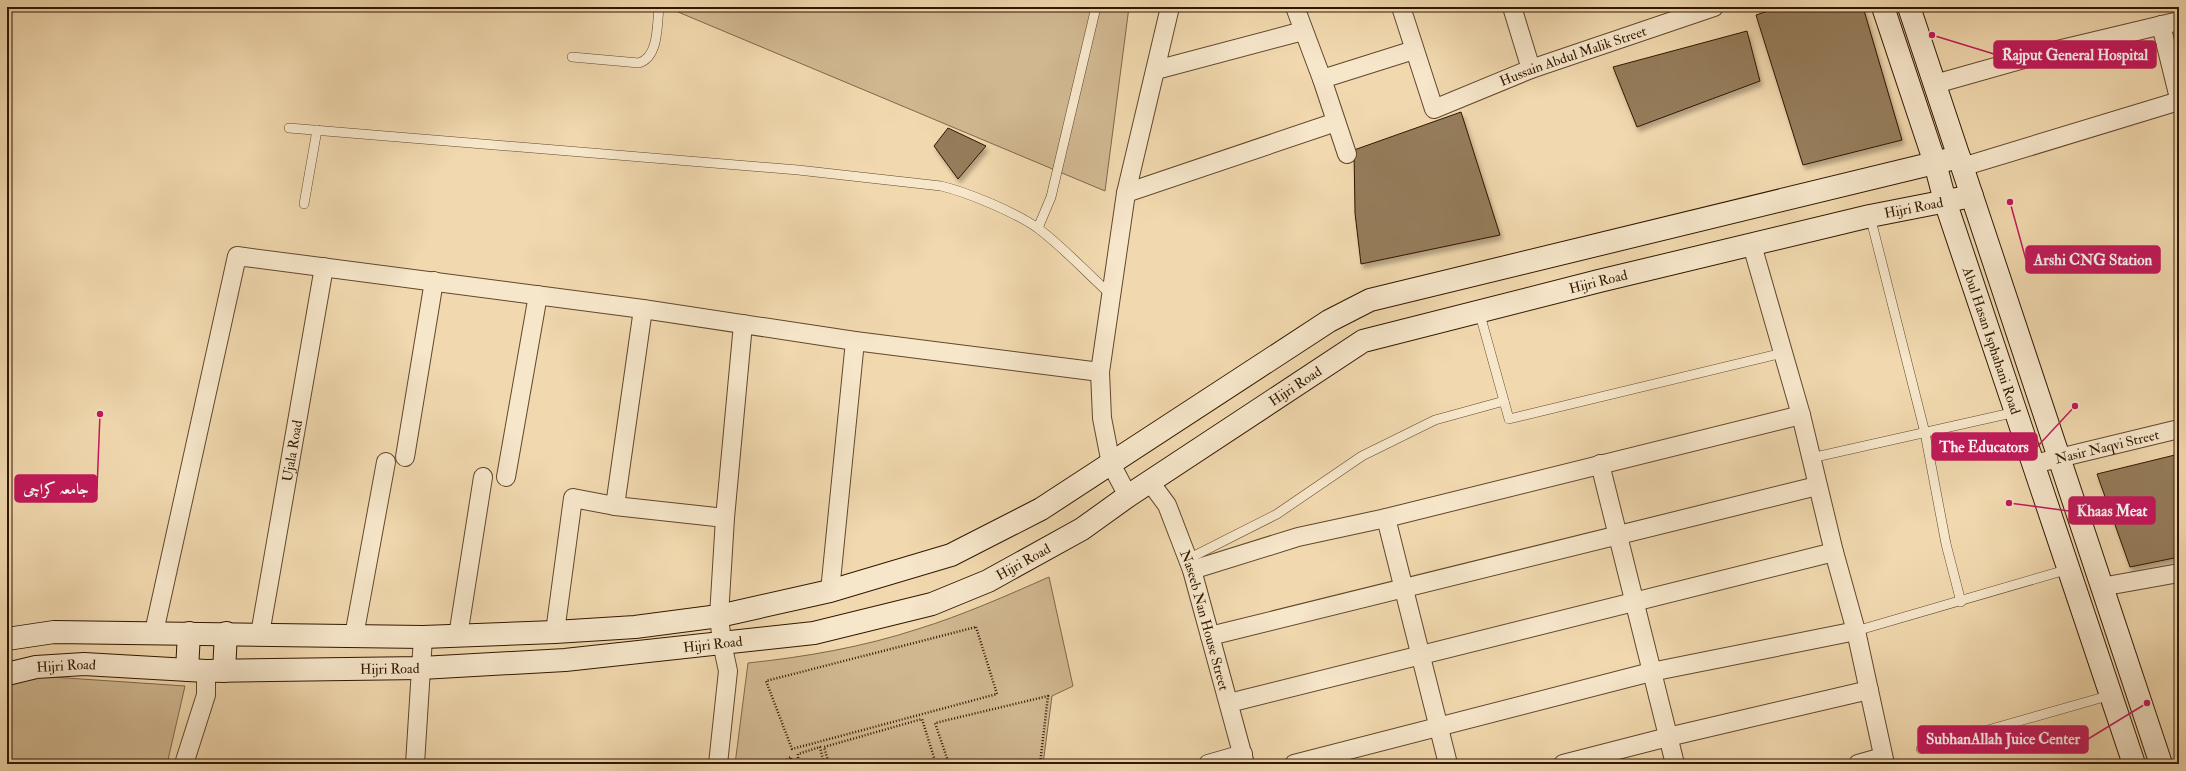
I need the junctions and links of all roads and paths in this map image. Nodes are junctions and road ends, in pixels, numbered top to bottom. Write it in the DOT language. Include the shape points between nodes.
graph roads {
  1 [pos="659,7"];
  2 [pos="1096,7"];
  3 [pos="1170,7"];
  4 [pos="1295,7"];
  5 [pos="1401,7"];
  6 [pos="1512,7"];
  7 [pos="1714,7"];
  8 [pos="1883,7"];
  9 [pos="1909,7"];
  10 [pos="1683,12"];
  11 [pos="2179,21"];
  12 [pos="2160,25"];
  13 [pos="1303,31"];
  14 [pos="1414,50"];
  15 [pos="572,57"];
  16 [pos="1531,69"];
  17 [pos="1156,70"];
  18 [pos="1322,79"];
  19 [pos="1935,84"];
  20 [pos="2179,98"];
  21 [pos="2179,101"];
  22 [pos="1336,122"];
  23 [pos="289,128"];
  24 [pos="317,130"];
  25 [pos="1347,154"];
  26 [pos="1961,162"];
  27 [pos="1935,163"];
  28 [pos="1126,193"];
  29 [pos="1972,196"];
  30 [pos="1945,201"];
  31 [pos="304,204"];
  32 [pos="1870,216"];
  33 [pos="1038,228"];
  34 [pos="1752,245"];
  35 [pos="324,267"];
  36 [pos="434,281"];
  37 [pos="538,295"];
  38 [pos="1111,295"];
  39 [pos="644,309"];
  40 [pos="1479,311"];
  41 [pos="742,324"];
  42 [pos="855,341"];
  43 [pos="1783,353"];
  44 [pos="1100,372"];
  45 [pos="1504,401"];
  46 [pos="2017,412"];
  47 [pos="1801,415"];
  48 [pos="2179,429"];
  49 [pos="1925,433"];
  50 [pos="405,457"];
  51 [pos="2058,457"];
  52 [pos="1811,458"];
  53 [pos="386,462"];
  54 [pos="1111,464"];
  55 [pos="1600,464"];
  56 [pos="2034,464"];
  57 [pos="483,477"];
  58 [pos="506,477"];
  59 [pos="1150,482"];
  60 [pos="1817,486"];
  61 [pos="1128,496"];
  62 [pos="615,506"];
  63 [pos="725,518"];
  64 [pos="1386,518"];
  65 [pos="1617,535"];
  66 [pos="1834,552"];
  67 [pos="1190,565"];
  68 [pos="2069,569"];
  69 [pos="2179,573"];
  70 [pos="2101,587"];
  71 [pos="1403,588"];
  72 [pos="830,591"];
  73 [pos="1634,602"];
  74 [pos="1962,602"];
  75 [pos="719,616"];
  76 [pos="1856,631"];
  77 [pos="154,632"];
  78 [pos="555,632"];
  79 [pos="189,633"];
  80 [pos="226,633"];
  81 [pos="260,634"];
  82 [pos="354,636"];
  83 [pos="458,636"];
  84 [pos="1210,636"];
  85 [pos="423,637"];
  86 [pos="7,639"];
  87 [pos="722,643"];
  88 [pos="1420,655"];
  89 [pos="421,668"];
  90 [pos="206,671"];
  91 [pos="1651,672"];
  92 [pos="7,674"];
  93 [pos="1869,690"];
  94 [pos="2111,695"];
  95 [pos="1228,703"];
  96 [pos="1438,727"];
  97 [pos="1668,737"];
  98 [pos="792,749"];
  99 [pos="1921,749"];
  100 [pos="1244,759"];
  101 [pos="1884,761"];
  102 [pos="184,764"];
  103 [pos="415,764"];
  104 [pos="718,764"];
  105 [pos="779,764"];
  106 [pos="791,764"];
  107 [pos="798,764"];
  108 [pos="824,764"];
  109 [pos="829,764"];
  110 [pos="936,764"];
  111 [pos="949,764"];
  112 [pos="1040,764"];
  113 [pos="1208,764"];
  114 [pos="1294,764"];
  115 [pos="1448,764"];
  116 [pos="1562,764"];
  117 [pos="1675,764"];
  118 [pos="1858,764"];
  119 [pos="2134,764"];
  120 [pos="2161,764"];
  1 -- 15 [label="lane" via="654,45 649,58 645,61 639,63"];
  2 -- 33 [label="lane" via="1051,198"];
  3 -- 17 [label="street"];
  4 -- 13 [label="street"];
  5 -- 14 [label="street"];
  6 -- 16 [label="street"];
  7 -- 10 [label="street, Hussain Abdul Malik Street"];
  8 -- 27 [label="main road, Abul Hasan Isphahani Road"];
  9 -- 19 [label="main road, Abul Hasan Isphahani Road"];
  10 -- 16 [label="street, Hussain Abdul Malik Street"];
  11 -- 12 [label="street"];
  12 -- 19 [label="street" via="2049,52"];
  12 -- 20 [label="street"];
  13 -- 17 [label="street"];
  13 -- 18 [label="street"];
  14 -- 16 [label="street, Hussain Abdul Malik Street" via="1434,109"];
  14 -- 18 [label="street"];
  17 -- 28 [label="street"];
  18 -- 22 [label="street"];
  19 -- 26 [label="main road, Abul Hasan Isphahani Road"];
  21 -- 26 [label="street"];
  22 -- 25 [label="street"];
  22 -- 28 [label="street"];
  23 -- 24 [label="lane"];
  24 -- 31 [label="lane"];
  24 -- 33 [label="lane" via="798,170 941,186 955,189 1004,210"];
  26 -- 27 [label="main road, Hijri Road"];
  26 -- 29 [label="main road, Abul Hasan Isphahani Road"];
  27 -- 30 [label="main road, Abul Hasan Isphahani Road"];
  27 -- 54 [label="main road, Hijri Road" via="1370,300 1329,321"];
  28 -- 38 [label="street"];
  29 -- 30 [label="main road, Hijri Road"];
  29 -- 51 [label="main road, Abul Hasan Isphahani Road"];
  30 -- 32 [label="main road, Hijri Road"];
  30 -- 46 [label="main road, Abul Hasan Isphahani Road"];
  32 -- 34 [label="main road, Hijri Road"];
  32 -- 49 [label="lane"];
  33 -- 38 [label="lane"];
  34 -- 40 [label="main road, Hijri Road"];
  34 -- 43 [label="street"];
  35 -- 36 [label="street"];
  35 -- 77 [label="street" via="238,256"];
  35 -- 81 [label="street, Ujala Road"];
  36 -- 37 [label="street"];
  36 -- 50 [label="street"];
  37 -- 39 [label="street"];
  37 -- 58 [label="street"];
  38 -- 44 [label="street"];
  39 -- 41 [label="street"];
  39 -- 62 [label="street"];
  40 -- 45 [label="lane"];
  40 -- 59 [label="main road, Hijri Road" via="1363,341"];
  41 -- 42 [label="street"];
  41 -- 63 [label="street"];
  42 -- 44 [label="street"];
  42 -- 72 [label="street"];
  43 -- 45 [label="lane" via="1509,420"];
  43 -- 47 [label="street"];
  44 -- 54 [label="street" via="1102,418"];
  45 -- 67 [label="lane" via="1435,420 1362,456 1277,514"];
  46 -- 49 [label="lane"];
  46 -- 56 [label="main road, Abul Hasan Isphahani Road"];
  47 -- 52 [label="street"];
  47 -- 55 [label="street"];
  48 -- 51 [label="street, Nasir Naqvi Street"];
  49 -- 52 [label="lane"];
  49 -- 74 [label="lane" via="1946,544"];
  51 -- 56 [label="street, Nasir Naqvi Street"];
  51 -- 70 [label="main road, Abul Hasan Isphahani Road"];
  52 -- 60 [label="street"];
  53 -- 82 [label="street"];
  54 -- 61 [label="street"];
  54 -- 72 [label="main road, Hijri Road" via="1041,509 952,555"];
  55 -- 64 [label="street"];
  55 -- 65 [label="street"];
  56 -- 68 [label="main road, Abul Hasan Isphahani Road"];
  57 -- 83 [label="street"];
  59 -- 61 [label="main road, Hijri Road"];
  59 -- 67 [label="street, Naseeb Nan House Street" via="1167,505"];
  60 -- 65 [label="street"];
  60 -- 66 [label="street"];
  61 -- 87 [label="main road, Hijri Road" via="1082,529 988,581 932,604 814,633"];
  62 -- 63 [label="street"];
  62 -- 78 [label="street" via="573,498"];
  63 -- 75 [label="street"];
  64 -- 67 [label="street" via="1298,537"];
  64 -- 71 [label="street"];
  65 -- 71 [label="street"];
  65 -- 73 [label="street"];
  66 -- 73 [label="street"];
  66 -- 76 [label="street"];
  67 -- 84 [label="street, Naseeb Nan House Street"];
  68 -- 74 [label="lane"];
  68 -- 94 [label="main road, Abul Hasan Isphahani Road"];
  69 -- 70 [label="street"];
  70 -- 120 [label="main road, Abul Hasan Isphahani Road"];
  71 -- 84 [label="street"];
  71 -- 88 [label="street"];
  72 -- 75 [label="main road, Hijri Road"];
  73 -- 88 [label="street"];
  73 -- 91 [label="street"];
  74 -- 76 [label="lane"];
  75 -- 78 [label="main road, Hijri Road" via="635,627"];
  75 -- 87 [label="street"];
  76 -- 91 [label="street"];
  76 -- 93 [label="street"];
  77 -- 79 [label="main road, Hijri Road"];
  77 -- 86 [label="main road, Hijri Road" via="54,632"];
  78 -- 83 [label="main road, Hijri Road"];
  79 -- 80 [label="main road, Hijri Road"];
  79 -- 90 [label="main road"];
  80 -- 81 [label="main road, Hijri Road"];
  80 -- 90 [label="main road"];
  81 -- 82 [label="main road, Hijri Road"];
  82 -- 85 [label="main road, Hijri Road"];
  83 -- 85 [label="main road, Hijri Road"];
  84 -- 95 [label="street, Naseeb Nan House Street"];
  85 -- 89 [label="street"];
  87 -- 89 [label="main road, Hijri Road" via="565,660"];
  87 -- 104 [label="street" via="728,671"];
  88 -- 95 [label="street"];
  88 -- 96 [label="street"];
  89 -- 90 [label="main road, Hijri Road"];
  89 -- 103 [label="street"];
  90 -- 92 [label="main road, Hijri Road" via="84,664 36,667"];
  90 -- 102 [label="street" via="206,695"];
  91 -- 96 [label="street"];
  91 -- 97 [label="street"];
  93 -- 97 [label="street"];
  93 -- 101 [label="street"];
  94 -- 99 [label="lane"];
  94 -- 119 [label="main road, Abul Hasan Isphahani Road"];
  95 -- 100 [label="street, Naseeb Nan House Street"];
  96 -- 114 [label="street"];
  96 -- 115 [label="street"];
  97 -- 116 [label="street"];
  97 -- 117 [label="street"];
  98 -- 98 [label="path" via="766,681 976,627 997,694"];
  100 -- 113 [label="street"];
  101 -- 118 [label="street"];
  105 -- 106 [label="path" via="791,757"];
  107 -- 108 [label="path" via="798,754 820,747"];
  109 -- 110 [label="path" via="824,747 922,719"];
  111 -- 112 [label="path" via="935,723 1048,696"];
}
